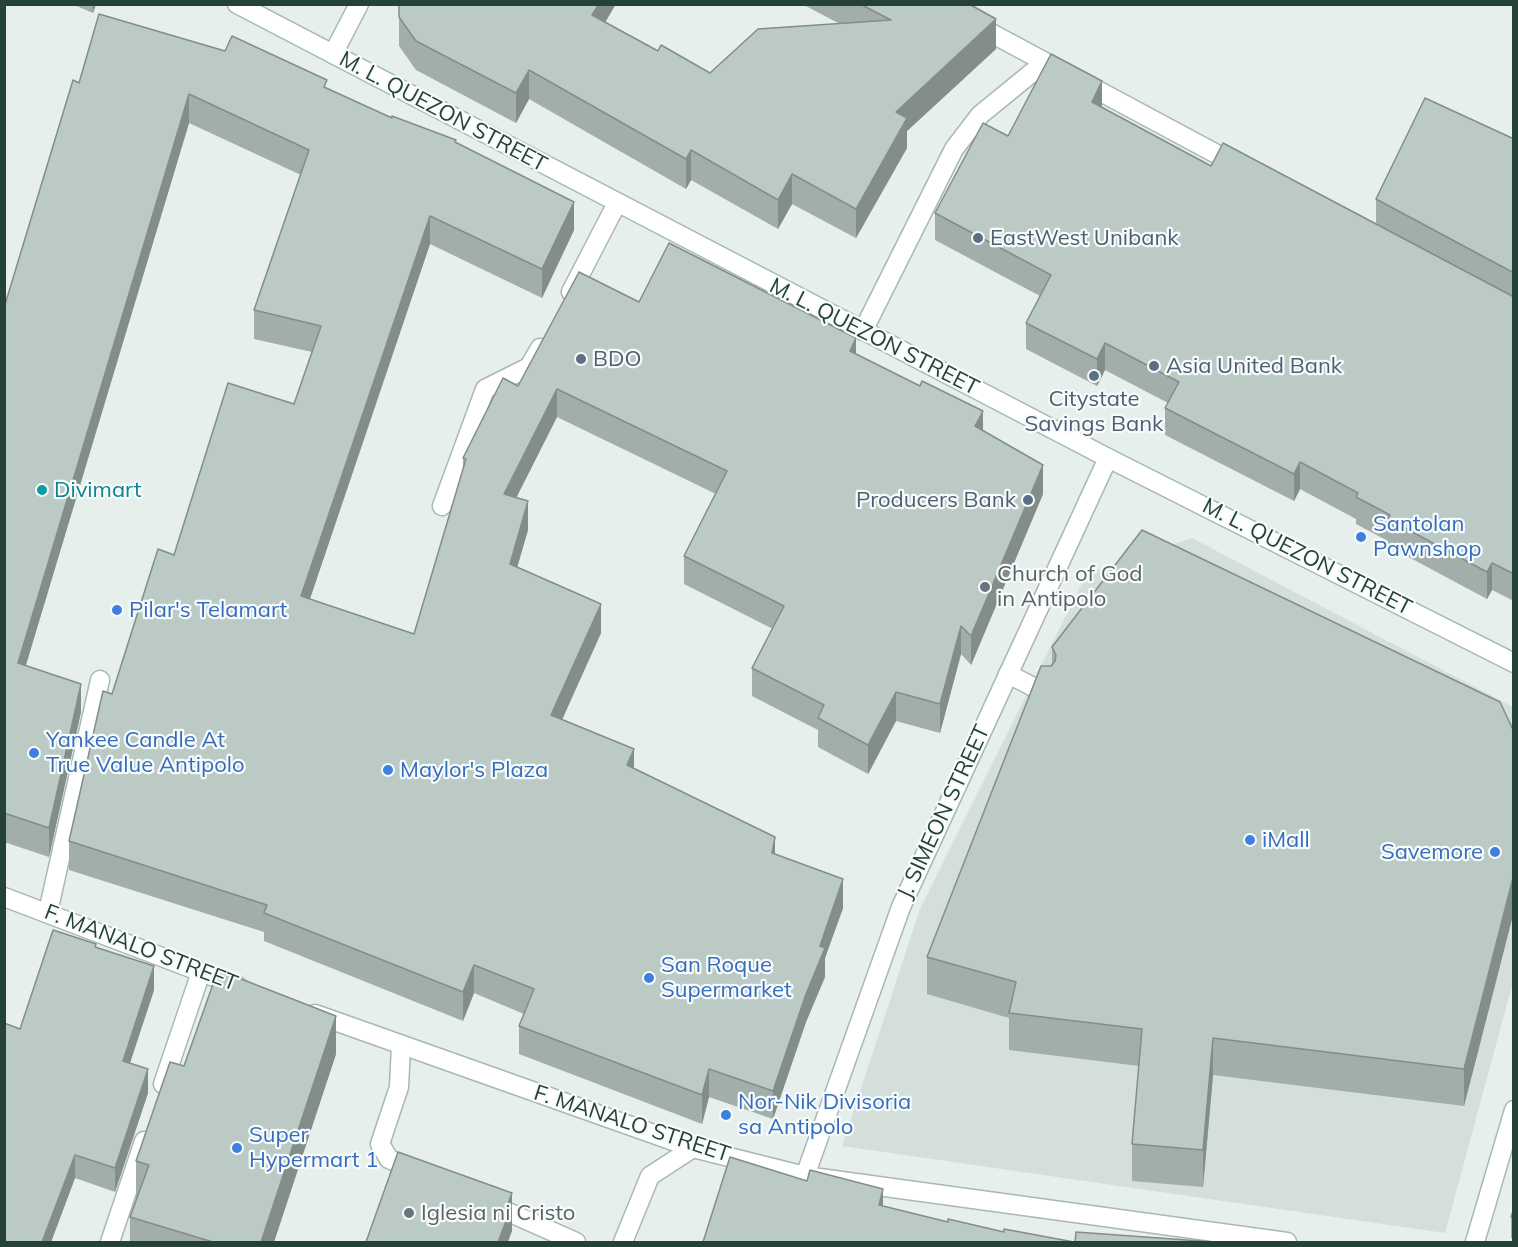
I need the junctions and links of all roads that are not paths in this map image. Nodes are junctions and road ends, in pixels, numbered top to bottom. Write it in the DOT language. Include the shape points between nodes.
graph roads {
  1 [pos="237,4"];
  2 [pos="359,4"];
  3 [pos="938,4"];
  4 [pos="333,54"];
  5 [pos="1045,62"];
  6 [pos="1253,174"];
  7 [pos="617,203"];
  8 [pos="564,307"];
  9 [pos="863,331"];
  10 [pos="547,337"];
  11 [pos="1108,458"];
  12 [pos="442,506"];
  13 [pos="1514,663"];
  14 [pos="1008,674"];
  15 [pos="100,680"];
  16 [pos="1045,693"];
  17 [pos="4,897"];
  18 [pos="48,912"];
  19 [pos="201,972"];
  20 [pos="256,993"];
  21 [pos="301,1009"];
  22 [pos="401,1046"];
  23 [pos="159,1096"];
  24 [pos="1514,1110"];
  25 [pos="151,1119"];
  26 [pos="693,1148"];
  27 [pos="805,1176"];
  28 [pos="430,1177"];
  29 [pos="472,1196"];
  30 [pos="110,1242"];
  31 [pos="576,1242"];
  32 [pos="623,1242"];
  33 [pos="1287,1242"];
  34 [pos="1475,1242"];
  1 -- 4 [label="street, M. L. QUEZON STREET"];
  2 -- 4 [label="street"];
  3 -- 5 [label="street"];
  4 -- 7 [label="street, M. L. QUEZON STREET"];
  5 -- 6 [label="street"];
  5 -- 9 [label="street" via="980,115 954,149"];
  7 -- 8 [label="street"];
  7 -- 9 [label="street, M. L. QUEZON STREET"];
  9 -- 11 [label="street, M. L. QUEZON STREET"];
  10 -- 12 [label="street" via="530,367 486,389"];
  11 -- 13 [label="street, M. L. QUEZON STREET"];
  11 -- 14 [label="street, J. SIMEON STREET"];
  14 -- 16 [label="street"];
  14 -- 27 [label="street, J. SIMEON STREET" via="901,906"];
  15 -- 18 [label="street"];
  17 -- 18 [label="street, F. MANALO STREET"];
  18 -- 19 [label="street, F. MANALO STREET"];
  19 -- 20 [label="street, F. MANALO STREET"];
  19 -- 23 [label="street"];
  21 -- 22 [label="street, F. MANALO STREET"];
  22 -- 26 [label="street, F. MANALO STREET"];
  22 -- 28 [label="street" via="399,1087 380,1144 389,1159"];
  24 -- 34 [label="street"];
  25 -- 30 [label="street"];
  26 -- 27 [label="street, F. MANALO STREET"];
  26 -- 32 [label="street" via="650,1176"];
  27 -- 33 [label="street, F. MANALO STREET"];
  29 -- 31 [label="street"];
}
